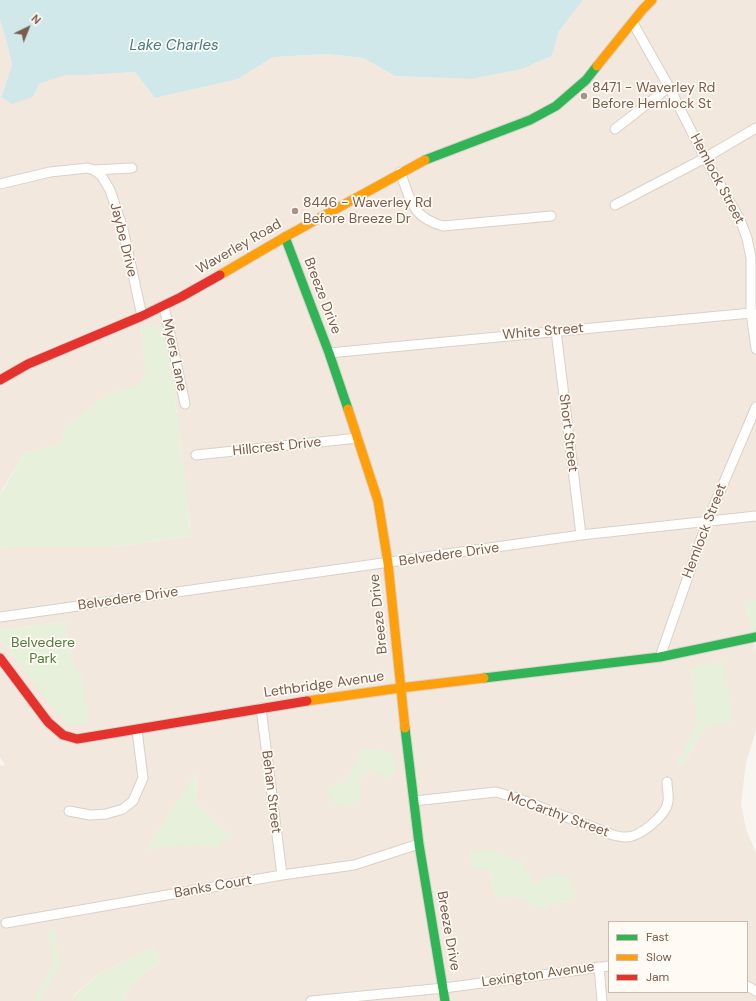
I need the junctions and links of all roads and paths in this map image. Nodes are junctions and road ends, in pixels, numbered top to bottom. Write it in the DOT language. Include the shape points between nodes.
graph roads {
  1 [pos="652,0"];
  2 [pos="633,23"];
  3 [pos="669,87"];
  4 [pos="756,128"];
  5 [pos="615,129"];
  6 [pos="704,158"];
  7 [pos="132,168"];
  8 [pos="94,170"];
  9 [pos="400,172"];
  10 [pos="0,184"];
  11 [pos="615,205"];
  12 [pos="551,216"];
  13 [pos="285,237"];
  14 [pos="164,306"];
  15 [pos="754,313"];
  16 [pos="142,316"];
  17 [pos="556,331"];
  18 [pos="756,349"];
  19 [pos="329,353"];
  20 [pos="0,380"];
  21 [pos="185,404"];
  22 [pos="756,407"];
  23 [pos="358,438"];
  24 [pos="196,455"];
  25 [pos="756,516"];
  26 [pos="707,522"];
  27 [pos="581,535"];
  28 [pos="388,563"];
  29 [pos="0,617"];
  30 [pos="756,637"];
  31 [pos="660,657"];
  32 [pos="0,658"];
  33 [pos="400,688"];
  34 [pos="261,708"];
  35 [pos="137,730"];
  36 [pos="667,782"];
  37 [pos="414,800"];
  38 [pos="69,811"];
  39 [pos="419,844"];
  40 [pos="282,875"];
  41 [pos="6,923"];
  42 [pos="608,966"];
  43 [pos="599,967"];
  44 [pos="444,988"];
  45 [pos="311,1001"];
  46 [pos="445,1001"];
  47 [pos="602,1001"];
  1 -- 2 [label="street, Waverley Road"];
  2 -- 3 [label="street, Hemlock Street"];
  2 -- 9 [label="street, Waverley Road" via="586,80 556,106 530,120"];
  3 -- 5 [label="street"];
  3 -- 6 [label="street, Hemlock Street"];
  4 -- 6 [label="street"];
  6 -- 11 [label="street"];
  6 -- 15 [label="street, Hemlock Street" via="740,220 747,238 751,258"];
  7 -- 8 [label="street"];
  8 -- 10 [label="street" via="88,168 50,172"];
  8 -- 16 [label="street, Jaybe Drive" via="101,175 110,190 117,210"];
  9 -- 12 [label="street" via="419,214 426,220 443,226"];
  9 -- 13 [label="street, Waverley Road"];
  13 -- 14 [label="street, Waverley Road"];
  13 -- 19 [label="street, Breeze Drive"];
  14 -- 16 [label="street, Waverley Road"];
  14 -- 21 [label="street, Myers Lane"];
  15 -- 17 [label="street, White Street"];
  15 -- 18 [label="street, Hemlock Street"];
  16 -- 20 [label="street, Waverley Road" via="28,364"];
  17 -- 19 [label="street, White Street"];
  17 -- 27 [label="street, Short Street"];
  19 -- 23 [label="street, Breeze Drive"];
  22 -- 26 [label="street, Hemlock Street"];
  23 -- 24 [label="street, Hillcrest Drive"];
  23 -- 28 [label="street, Breeze Drive" via="378,501"];
  25 -- 26 [label="street, Belvedere Drive"];
  26 -- 27 [label="street, Belvedere Drive"];
  26 -- 31 [label="street, Hemlock Street"];
  27 -- 28 [label="street, Belvedere Drive"];
  28 -- 29 [label="street, Belvedere Drive"];
  28 -- 33 [label="street, Breeze Drive"];
  30 -- 31 [label="street, Lethbridge Avenue"];
  31 -- 33 [label="street, Lethbridge Avenue"];
  32 -- 35 [label="street, Lethbridge Avenue" via="48,722 63,735 77,738"];
  33 -- 34 [label="street, Lethbridge Avenue"];
  33 -- 37 [label="street, Breeze Drive"];
  34 -- 35 [label="street, Lethbridge Avenue"];
  34 -- 40 [label="street, Behan Street"];
  35 -- 38 [label="street" via="143,778 133,801 123,809 106,814 90,815"];
  36 -- 37 [label="street, McCarthy Street" via="668,802 660,816 650,827 626,838 496,792"];
  37 -- 39 [label="street, Breeze Drive"];
  39 -- 40 [label="street, Banks Court" via="354,865"];
  39 -- 44 [label="street, Breeze Drive"];
  40 -- 41 [label="street, Banks Court"];
  42 -- 43 [label="street, Lexington Avenue"];
  43 -- 44 [label="street, Lexington Avenue"];
  43 -- 47 [label="street"];
  44 -- 45 [label="street, Lexington Avenue"];
  44 -- 46 [label="street, Breeze Drive"];
}
